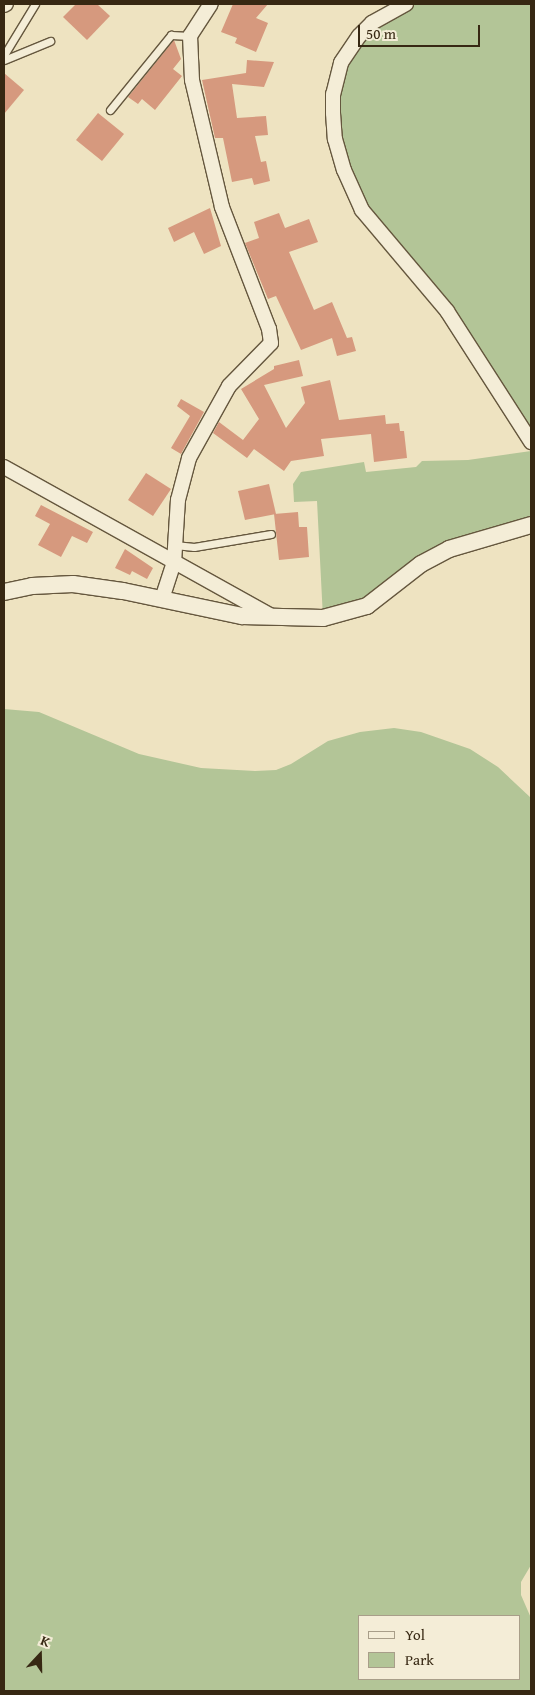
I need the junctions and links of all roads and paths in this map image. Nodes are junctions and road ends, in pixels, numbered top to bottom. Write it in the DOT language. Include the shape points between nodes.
graph roads {
  1 [pos="36,4"];
  2 [pos="211,4"];
  3 [pos="406,4"];
  4 [pos="190,36"];
  5 [pos="50,41"];
  6 [pos="4,55"];
  7 [pos="4,60"];
  8 [pos="110,110"];
  9 [pos="531,442"];
  10 [pos="4,468"];
  11 [pos="531,525"];
  12 [pos="271,534"];
  13 [pos="175,545"];
  14 [pos="174,563"];
  15 [pos="4,592"];
  16 [pos="162,599"];
  17 [pos="278,619"];
  1 -- 6 [label="lane"];
  2 -- 4 [label="street"];
  3 -- 9 [label="street" via="372,23 359,36 342,63 335,86 335,139 344,170 362,210 447,311"];
  4 -- 8 [label="lane" via="171,35"];
  4 -- 13 [label="street" via="192,80 222,207 269,329 271,343 264,354 229,386 189,458 181,485"];
  5 -- 7 [label="lane"];
  10 -- 14 [label="street"];
  11 -- 17 [label="street" via="449,549 421,564 367,606 351,612 322,618"];
  12 -- 13 [label="lane" via="194,547"];
  13 -- 14 [label="street"];
  14 -- 16 [label="street"];
  14 -- 17 [label="street"];
  15 -- 16 [label="street" via="32,586 73,584"];
  16 -- 17 [label="street" via="197,608"];
}
